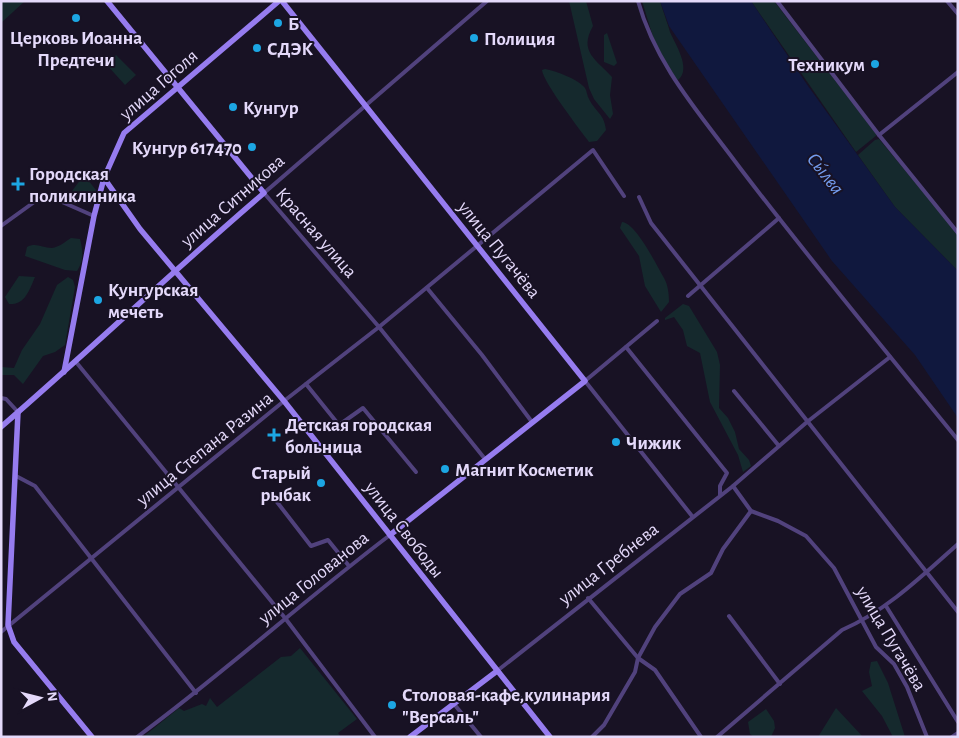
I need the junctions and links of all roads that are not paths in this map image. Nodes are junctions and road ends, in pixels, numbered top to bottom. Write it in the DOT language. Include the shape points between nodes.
graph roads {
  1 [pos="107,1"];
  2 [pos="281,1"];
  3 [pos="638,1"];
  4 [pos="777,1"];
  5 [pos="947,1"];
  6 [pos="484,2"];
  7 [pos="958,14"];
  8 [pos="958,72"];
  9 [pos="176,87"];
  10 [pos="364,105"];
  11 [pos="879,135"];
  12 [pos="104,178"];
  13 [pos="264,193"];
  14 [pos="624,196"];
  15 [pos="639,197"];
  16 [pos="94,216"];
  17 [pos="779,218"];
  18 [pos="1,226"];
  19 [pos="958,233"];
  20 [pos="478,245"];
  21 [pos="174,270"];
  22 [pos="700,286"];
  23 [pos="427,288"];
  24 [pos="688,296"];
  25 [pos="657,321"];
  26 [pos="379,327"];
  27 [pos="626,347"];
  28 [pos="890,357"];
  29 [pos="76,362"];
  30 [pos="64,372"];
  31 [pos="585,381"];
  32 [pos="306,384"];
  33 [pos="734,391"];
  34 [pos="1,398"];
  35 [pos="284,401"];
  36 [pos="18,412"];
  37 [pos="532,422"];
  38 [pos="807,422"];
  39 [pos="1,427"];
  40 [pos="958,440"];
  41 [pos="779,446"];
  42 [pos="485,459"];
  43 [pos="416,472"];
  44 [pos="16,476"];
  45 [pos="180,486"];
  46 [pos="733,486"];
  47 [pos="720,494"];
  48 [pos="277,502"];
  49 [pos="751,511"];
  50 [pos="692,516"];
  51 [pos="390,535"];
  52 [pos="958,544"];
  53 [pos="91,560"];
  54 [pos="349,566"];
  55 [pos="926,573"];
  56 [pos="588,598"];
  57 [pos="886,606"];
  58 [pos="958,612"];
  59 [pos="729,616"];
  60 [pos="285,618"];
  61 [pos="863,621"];
  62 [pos="8,625"];
  63 [pos="1,632"];
  64 [pos="638,658"];
  65 [pos="497,670"];
  66 [pos="780,684"];
  67 [pos="196,693"];
  68 [pos="454,704"];
  69 [pos="958,722"];
  70 [pos="958,733"];
  71 [pos="92,737"];
  72 [pos="137,737"];
  73 [pos="375,737"];
  74 [pos="410,737"];
  75 [pos="482,737"];
  76 [pos="550,737"];
  77 [pos="592,737"];
  78 [pos="701,737"];
  79 [pos="717,737"];
  80 [pos="927,737"];
  81 [pos="952,737"];
  1 -- 9 [label="street, Красная улица"];
  2 -- 9 [label="street, улица Гоголя"];
  2 -- 10 [label="street, улица Пугачёва"];
  3 -- 17 [label="street" via="654,46 676,82"];
  4 -- 11 [label="street"];
  5 -- 7 [label="street"];
  6 -- 10 [label="street, улица Ситникова"];
  8 -- 11 [label="street"];
  9 -- 12 [label="street, улица Гоголя" via="124,134"];
  9 -- 13 [label="street, Красная улица"];
  10 -- 13 [label="street, улица Ситникова"];
  10 -- 20 [label="street, улица Пугачёва"];
  11 -- 19 [label="street"];
  12 -- 16 [label="street, улица Гоголя"];
  12 -- 21 [label="street, улица Свободы"];
  13 -- 21 [label="street, улица Ситникова"];
  13 -- 26 [label="street, Красная улица"];
  14 -- 20 [label="street, улица Степана Разина" via="593,150"];
  15 -- 22 [label="street" via="651,223"];
  16 -- 18 [label="street" via="53,198 37,200"];
  16 -- 30 [label="street, улица Гоголя"];
  17 -- 22 [label="street"];
  17 -- 28 [label="street"];
  20 -- 23 [label="street, улица Степана Разина"];
  20 -- 31 [label="street, улица Пугачёва"];
  21 -- 29 [label="street, улица Ситникова"];
  21 -- 35 [label="street, улица Свободы"];
  22 -- 24 [label="street"];
  22 -- 38 [label="street"];
  23 -- 26 [label="street, улица Степана Разина"];
  23 -- 37 [label="street"];
  25 -- 27 [label="street, улица Голованова"];
  26 -- 32 [label="street, улица Степана Разина"];
  26 -- 42 [label="street, Красная улица"];
  27 -- 31 [label="street, улица Голованова"];
  27 -- 47 [label="street" via="727,473 720,486"];
  28 -- 38 [label="street, улица Гребнева"];
  28 -- 40 [label="street"];
  29 -- 30 [label="street, улица Ситникова"];
  29 -- 45 [label="street"];
  30 -- 36 [label="street, улица Ситникова"];
  31 -- 37 [label="street, улица Голованова"];
  31 -- 50 [label="street, улица Пугачёва"];
  32 -- 35 [label="street, улица Степана Разина"];
  32 -- 43 [label="street" via="339,425 363,408"];
  33 -- 41 [label="street"];
  34 -- 36 [label="street"];
  35 -- 45 [label="street, улица Степана Разина"];
  35 -- 51 [label="street, улица Свободы"];
  36 -- 39 [label="street, улица Ситникова"];
  36 -- 44 [label="street"];
  37 -- 42 [label="street, улица Голованова"];
  38 -- 41 [label="street, улица Гребнева"];
  38 -- 55 [label="street"];
  41 -- 46 [label="street, улица Гребнева"];
  42 -- 51 [label="street, улица Голованова"];
  44 -- 53 [label="street" via="35,486"];
  44 -- 62 [label="street"];
  45 -- 53 [label="street, улица Степана Разина"];
  45 -- 60 [label="street"];
  46 -- 47 [label="street, улица Гребнева"];
  46 -- 49 [label="street"];
  47 -- 50 [label="street, улица Гребнева"];
  48 -- 54 [label="street" via="311,546 328,540"];
  49 -- 61 [label="street, улица Пугачёва" via="806,536 834,568"];
  49 -- 64 [label="street" via="723,550 712,573 680,594 654,627"];
  50 -- 56 [label="street, улица Гребнева"];
  51 -- 54 [label="street, улица Голованова"];
  51 -- 65 [label="street, улица Свободы"];
  52 -- 55 [label="street"];
  53 -- 62 [label="street, улица Степана Разина"];
  53 -- 67 [label="street"];
  54 -- 60 [label="street, улица Голованова"];
  55 -- 57 [label="street"];
  55 -- 58 [label="street"];
  56 -- 64 [label="street"];
  56 -- 65 [label="street, улица Гребнева"];
  57 -- 61 [label="street"];
  57 -- 69 [label="street"];
  59 -- 66 [label="street"];
  60 -- 67 [label="street, улица Голованова"];
  60 -- 73 [label="street"];
  61 -- 66 [label="street" via="842,630"];
  61 -- 80 [label="street, улица Пугачёва" via="876,647 894,664"];
  62 -- 63 [label="street, улица Степана Разина"];
  62 -- 71 [label="street" via="14,642"];
  64 -- 77 [label="street" via="635,672 604,725"];
  64 -- 78 [label="street" via="655,670"];
  65 -- 68 [label="street, улица Гребнева"];
  65 -- 76 [label="street, улица Свободы"];
  66 -- 79 [label="street"];
  67 -- 72 [label="street, улица Голованова"];
  68 -- 74 [label="street, улица Гребнева"];
  68 -- 75 [label="street"];
  70 -- 81 [label="street"];
}
